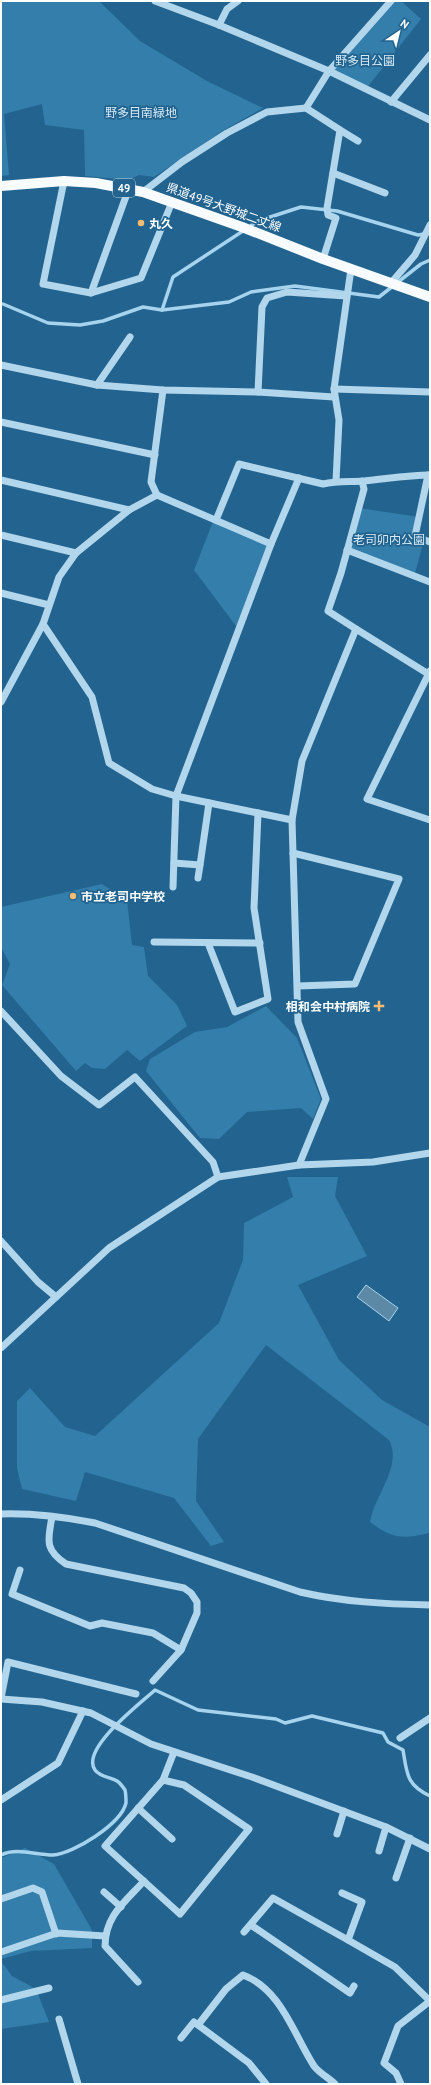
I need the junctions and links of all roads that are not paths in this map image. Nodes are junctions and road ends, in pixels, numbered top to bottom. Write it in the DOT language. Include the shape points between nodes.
graph roads {
  1 [pos="154,1"];
  2 [pos="238,1"];
  3 [pos="391,1"];
  4 [pos="219,25"];
  5 [pos="430,55"];
  6 [pos="329,71"];
  7 [pos="391,102"];
  8 [pos="306,108"];
  9 [pos="430,120"];
  10 [pos="340,130"];
  11 [pos="358,141"];
  12 [pos="333,173"];
  13 [pos="64,181"];
  14 [pos="1,186"];
  15 [pos="130,188"];
  16 [pos="143,192"];
  17 [pos="384,193"];
  18 [pos="172,202"];
  19 [pos="429,227"];
  20 [pos="323,259"];
  21 [pos="351,269"];
  22 [pos="391,283"];
  23 [pos="91,293"];
  24 [pos="346,296"];
  25 [pos="430,297"];
  26 [pos="130,337"];
  27 [pos="1,366"];
  28 [pos="97,385"];
  29 [pos="334,389"];
  30 [pos="163,390"];
  31 [pos="258,392"];
  32 [pos="430,392"];
  33 [pos="334,397"];
  34 [pos="1,422"];
  35 [pos="155,455"];
  36 [pos="429,475"];
  37 [pos="299,478"];
  38 [pos="1,480"];
  39 [pos="336,481"];
  40 [pos="362,481"];
  41 [pos="157,495"];
  42 [pos="129,510"];
  43 [pos="216,520"];
  44 [pos="1,534"];
  45 [pos="430,542"];
  46 [pos="271,544"];
  47 [pos="347,550"];
  48 [pos="76,553"];
  49 [pos="430,582"];
  50 [pos="1,593"];
  51 [pos="49,605"];
  52 [pos="43,624"];
  53 [pos="356,629"];
  54 [pos="430,674"];
  55 [pos="1,702"];
  56 [pos="176,796"];
  57 [pos="209,802"];
  58 [pos="258,813"];
  59 [pos="292,820"];
  60 [pos="430,820"];
  61 [pos="293,853"];
  62 [pos="174,863"];
  63 [pos="200,865"];
  64 [pos="198,878"];
  65 [pos="173,888"];
  66 [pos="154,942"];
  67 [pos="208,943"];
  68 [pos="260,943"];
  69 [pos="298,986"];
  70 [pos="1,1011"];
  71 [pos="430,1153"];
  72 [pos="299,1165"];
  73 [pos="218,1177"];
  74 [pos="1,1241"];
  75 [pos="56,1297"];
  76 [pos="1,1348"];
  77 [pos="1,1514"];
  78 [pos="52,1517"];
  79 [pos="20,1570"];
  80 [pos="430,1605"];
  81 [pos="181,1650"];
  82 [pos="153,1681"];
  83 [pos="136,1694"];
  84 [pos="1,1698"];
  85 [pos="83,1711"];
  86 [pos="430,1718"];
  87 [pos="400,1738"];
  88 [pos="174,1752"];
  89 [pos="163,1780"];
  90 [pos="1,1800"];
  91 [pos="138,1808"];
  92 [pos="344,1811"];
  93 [pos="386,1827"];
  94 [pos="337,1834"];
  95 [pos="410,1838"];
  96 [pos="172,1839"];
  97 [pos="430,1849"];
  98 [pos="379,1851"];
  99 [pos="396,1878"];
  100 [pos="144,1881"];
  101 [pos="104,1892"];
  102 [pos="342,1893"];
  103 [pos="1,1899"];
  104 [pos="121,1907"];
  105 [pos="251,1924"];
  106 [pos="244,1932"];
  107 [pos="56,1934"];
  108 [pos="105,1936"];
  109 [pos="348,1940"];
  110 [pos="1,1952"];
  111 [pos="138,1982"];
  112 [pos="354,1986"];
  113 [pos="49,1988"];
  114 [pos="1,2000"];
  115 [pos="430,2001"];
  116 [pos="58,2019"];
  117 [pos="198,2025"];
  118 [pos="181,2038"];
  119 [pos="78,2084"];
  120 [pos="266,2084"];
  121 [pos="335,2084"];
  122 [pos="401,2084"];
  1 -- 4 [label="street"];
  2 -- 4 [label="street" via="227,9"];
  3 -- 6 [label="street"];
  4 -- 6 [label="street"];
  5 -- 7 [label="street"];
  6 -- 7 [label="street"];
  6 -- 8 [label="street"];
  7 -- 9 [label="street"];
  8 -- 10 [label="street"];
  8 -- 16 [label="street" via="267,112 227,133 182,162"];
  10 -- 11 [label="street"];
  10 -- 12 [label="street"];
  12 -- 17 [label="street"];
  12 -- 20 [label="street" via="328,211 336,218"];
  13 -- 14 [label="main road, 県道49号大野城二丈線 / 49"];
  13 -- 15 [label="main road, 県道49号大野城二丈線 / 49"];
  13 -- 23 [label="street" via="43,284"];
  15 -- 16 [label="main road, 県道49号大野城二丈線 / 49"];
  15 -- 23 [label="street"];
  16 -- 18 [label="main road, 県道49号大野城二丈線 / 49"];
  18 -- 20 [label="main road, 県道49号大野城二丈線 / 49" via="242,226"];
  18 -- 23 [label="street" via="141,278"];
  19 -- 22 [label="street" via="415,255"];
  20 -- 21 [label="main road, 県道49号大野城二丈線 / 49"];
  21 -- 22 [label="main road, 県道49号大野城二丈線 / 49"];
  21 -- 24 [label="street"];
  22 -- 25 [label="main road, 県道49号大野城二丈線 / 49"];
  24 -- 29 [label="street"];
  24 -- 31 [label="street" via="287,292 267,298 262,307"];
  26 -- 28 [label="street"];
  27 -- 28 [label="street"];
  28 -- 30 [label="street"];
  29 -- 32 [label="street"];
  29 -- 33 [label="street"];
  30 -- 31 [label="street"];
  30 -- 35 [label="street"];
  31 -- 33 [label="street"];
  33 -- 39 [label="street" via="339,420"];
  34 -- 35 [label="street"];
  35 -- 41 [label="street" via="151,482"];
  36 -- 40 [label="street" via="401,475"];
  36 -- 45 [label="street" via="415,536"];
  37 -- 39 [label="street" via="323,484"];
  37 -- 43 [label="street" via="239,464"];
  37 -- 46 [label="street"];
  38 -- 42 [label="street"];
  39 -- 40 [label="street"];
  40 -- 47 [label="street" via="364,490"];
  41 -- 42 [label="street"];
  41 -- 43 [label="street"];
  42 -- 48 [label="street"];
  43 -- 46 [label="street"];
  44 -- 48 [label="street"];
  46 -- 56 [label="street"];
  47 -- 49 [label="street"];
  47 -- 53 [label="street" via="328,611"];
  48 -- 51 [label="street" via="59,577"];
  50 -- 51 [label="street"];
  51 -- 52 [label="street"];
  52 -- 55 [label="street"];
  52 -- 56 [label="street" via="92,697 109,763 152,789"];
  53 -- 54 [label="street"];
  53 -- 59 [label="street" via="302,761"];
  54 -- 60 [label="street" via="367,799"];
  56 -- 57 [label="street"];
  56 -- 62 [label="street"];
  57 -- 58 [label="street"];
  57 -- 63 [label="street"];
  58 -- 59 [label="street"];
  58 -- 68 [label="street" via="254,908"];
  59 -- 61 [label="street"];
  61 -- 69 [label="street"];
  61 -- 69 [label="street" via="399,879 355,984"];
  62 -- 63 [label="street"];
  62 -- 65 [label="street"];
  63 -- 64 [label="street"];
  66 -- 67 [label="street"];
  67 -- 68 [label="street"];
  67 -- 68 [label="street" via="235,1012 268,999"];
  69 -- 72 [label="street" via="298,1022 326,1099"];
  70 -- 73 [label="street" via="61,1076 99,1105 134,1076 213,1162"];
  71 -- 72 [label="street" via="373,1162"];
  72 -- 73 [label="street"];
  73 -- 75 [label="street" via="109,1248"];
  74 -- 75 [label="street" via="38,1282"];
  75 -- 76 [label="street"];
  77 -- 78 [label="street" via="23,1513"];
  78 -- 80 [label="street" via="95,1523 300,1592 334,1600 369,1604"];
  78 -- 81 [label="street" via="49,1548 66,1564 184,1588 191,1593 197,1602 197,1613"];
  79 -- 81 [label="street" via="12,1594 90,1626 102,1623 153,1633"];
  81 -- 82 [label="street"];
  83 -- 84 [label="street" via="8,1662"];
  84 -- 85 [label="street" via="42,1702"];
  85 -- 88 [label="street" via="151,1744"];
  85 -- 90 [label="street" via="58,1762"];
  86 -- 87 [label="street"];
  88 -- 89 [label="street"];
  88 -- 92 [label="street"];
  89 -- 91 [label="street"];
  89 -- 100 [label="street" via="184,1785 249,1828 180,1914"];
  91 -- 96 [label="street"];
  91 -- 100 [label="street" via="105,1846"];
  92 -- 93 [label="street"];
  92 -- 94 [label="street"];
  93 -- 95 [label="street"];
  93 -- 98 [label="street"];
  95 -- 97 [label="street"];
  95 -- 99 [label="street"];
  100 -- 104 [label="street"];
  101 -- 104 [label="street"];
  102 -- 109 [label="street" via="362,1902"];
  103 -- 107 [label="street" via="33,1888 42,1892"];
  104 -- 108 [label="street" via="108,1923"];
  105 -- 106 [label="street"];
  105 -- 109 [label="street" via="273,1898"];
  105 -- 112 [label="street" via="350,1993"];
  107 -- 108 [label="street"];
  107 -- 110 [label="street"];
  108 -- 111 [label="street" via="105,1946"];
  109 -- 115 [label="street" via="395,1967"];
  113 -- 114 [label="street"];
  115 -- 122 [label="street" via="398,2026 384,2063 396,2073"];
  116 -- 119 [label="street"];
  117 -- 118 [label="street" via="194,2022"];
  117 -- 120 [label="street" via="249,2063"];
  117 -- 121 [label="street" via="233,1981 243,1975 252,1978 284,2013 315,2067"];
}
